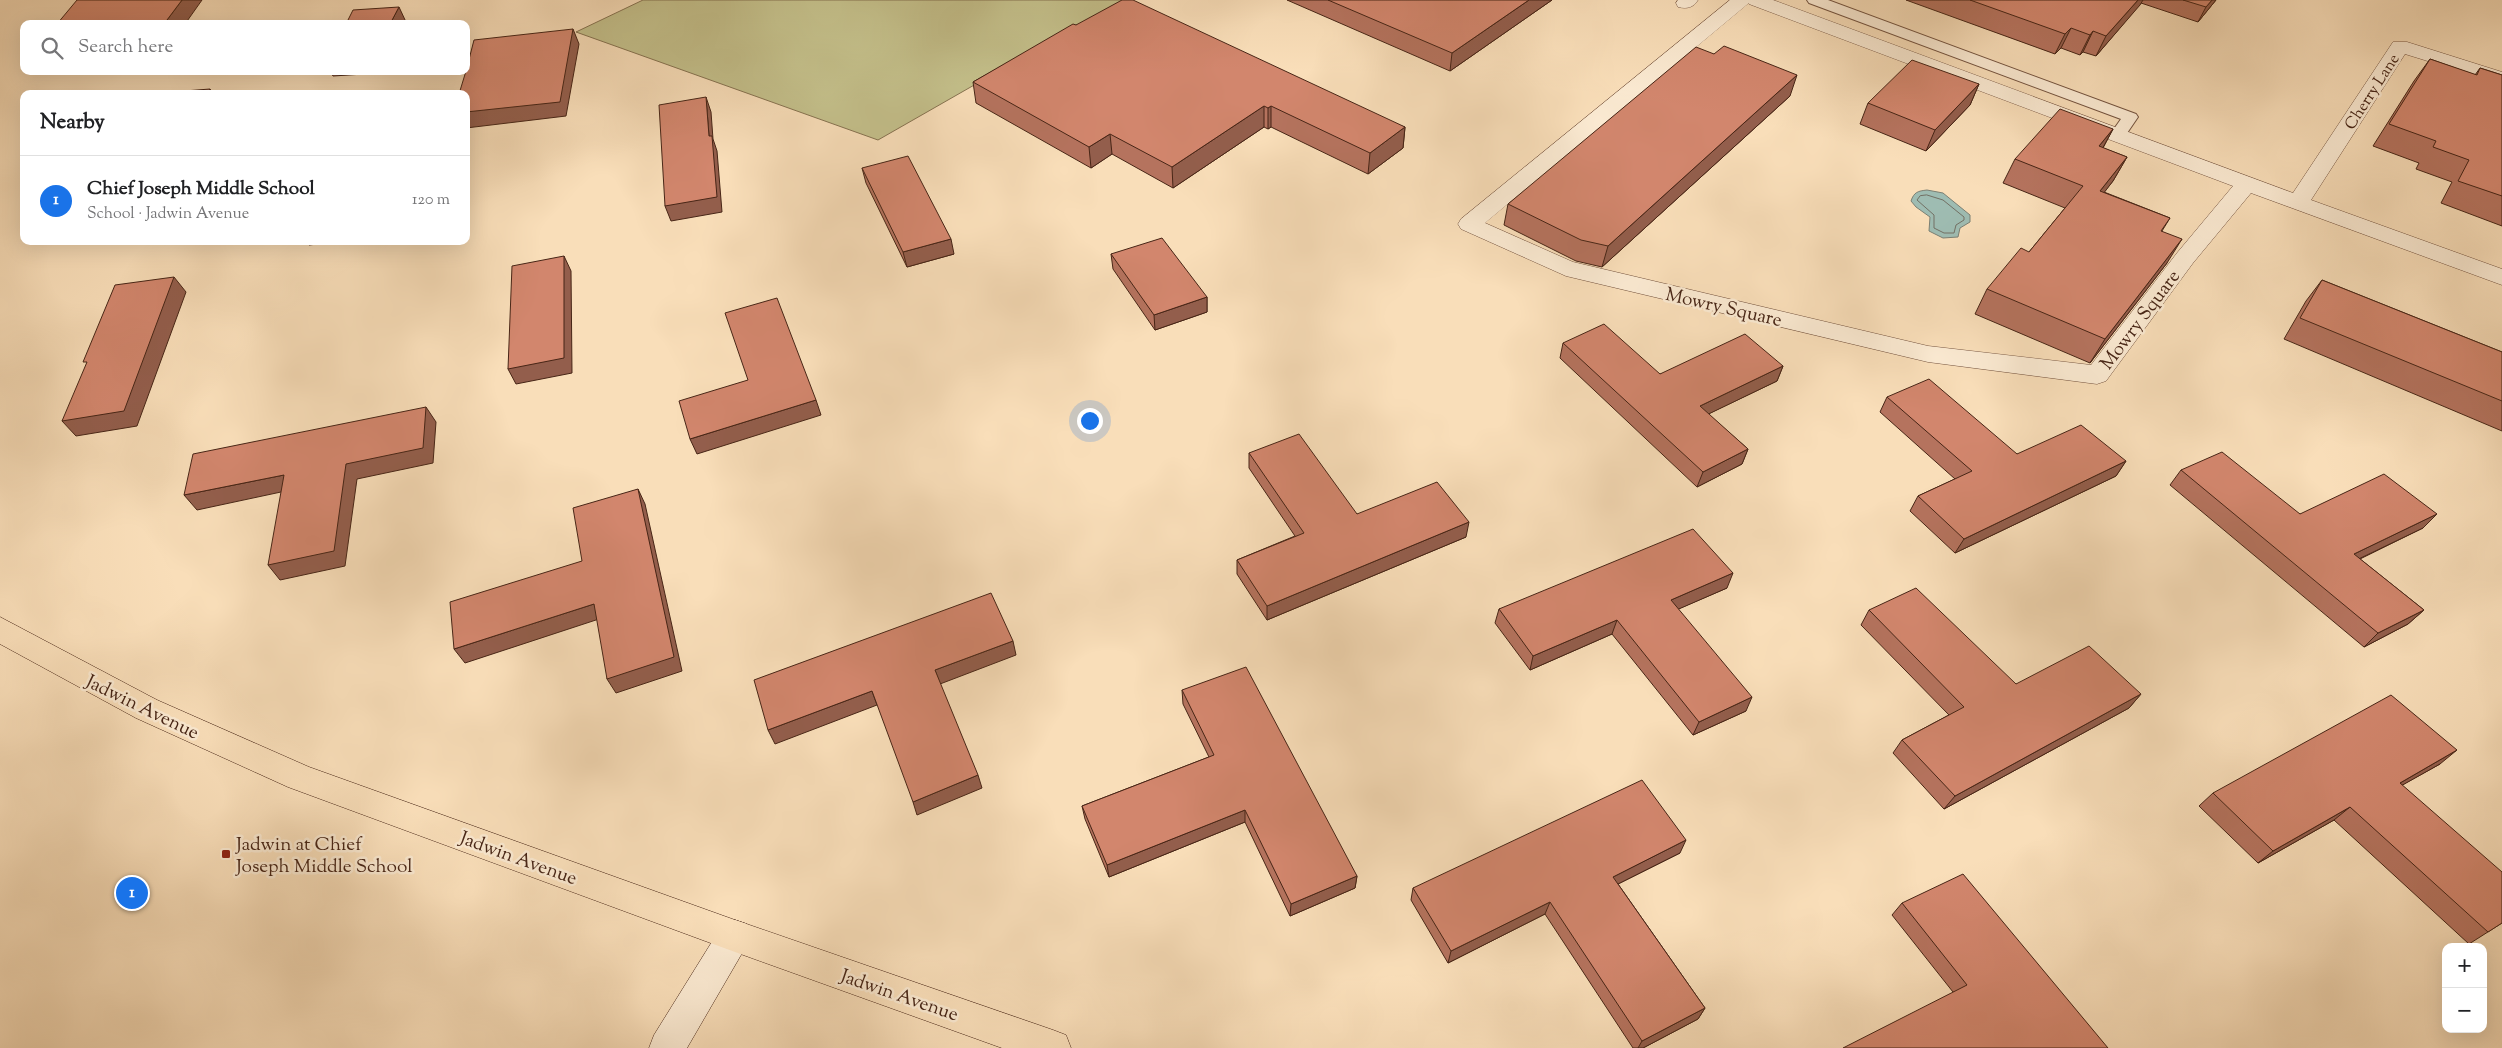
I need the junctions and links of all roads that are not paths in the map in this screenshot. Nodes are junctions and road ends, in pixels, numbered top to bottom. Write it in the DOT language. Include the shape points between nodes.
graph roads {
  1 [pos="1742,0"];
  2 [pos="1756,0"];
  3 [pos="1814,0"];
  4 [pos="1945,49"];
  5 [pos="1931,65"];
  6 [pos="2502,78"];
  7 [pos="2117,136"];
  8 [pos="2247,184"];
  9 [pos="2299,201"];
  10 [pos="2502,277"];
  11 [pos="0,629"];
  12 [pos="735,936"];
  13 [pos="667,1048"];
  14 [pos="1053,1048"];
  1 -- 8 [label="street, Mowry Square" via="1469,224 1566,268 1928,354 2097,375 2185,258"];
  2 -- 5 [label="street"];
  3 -- 4 [label="lane"];
  4 -- 5 [label="lane"];
  4 -- 7 [label="lane" via="2130,117"];
  5 -- 7 [label="street"];
  6 -- 9 [label="street, Cherry Lane" via="2400,46"];
  7 -- 8 [label="street"];
  8 -- 9 [label="street"];
  9 -- 10 [label="street"];
  11 -- 12 [label="main road, Jadwin Avenue" via="125,699 244,755"];
  12 -- 13 [label="street"];
  12 -- 14 [label="main road, Jadwin Avenue"];
}
